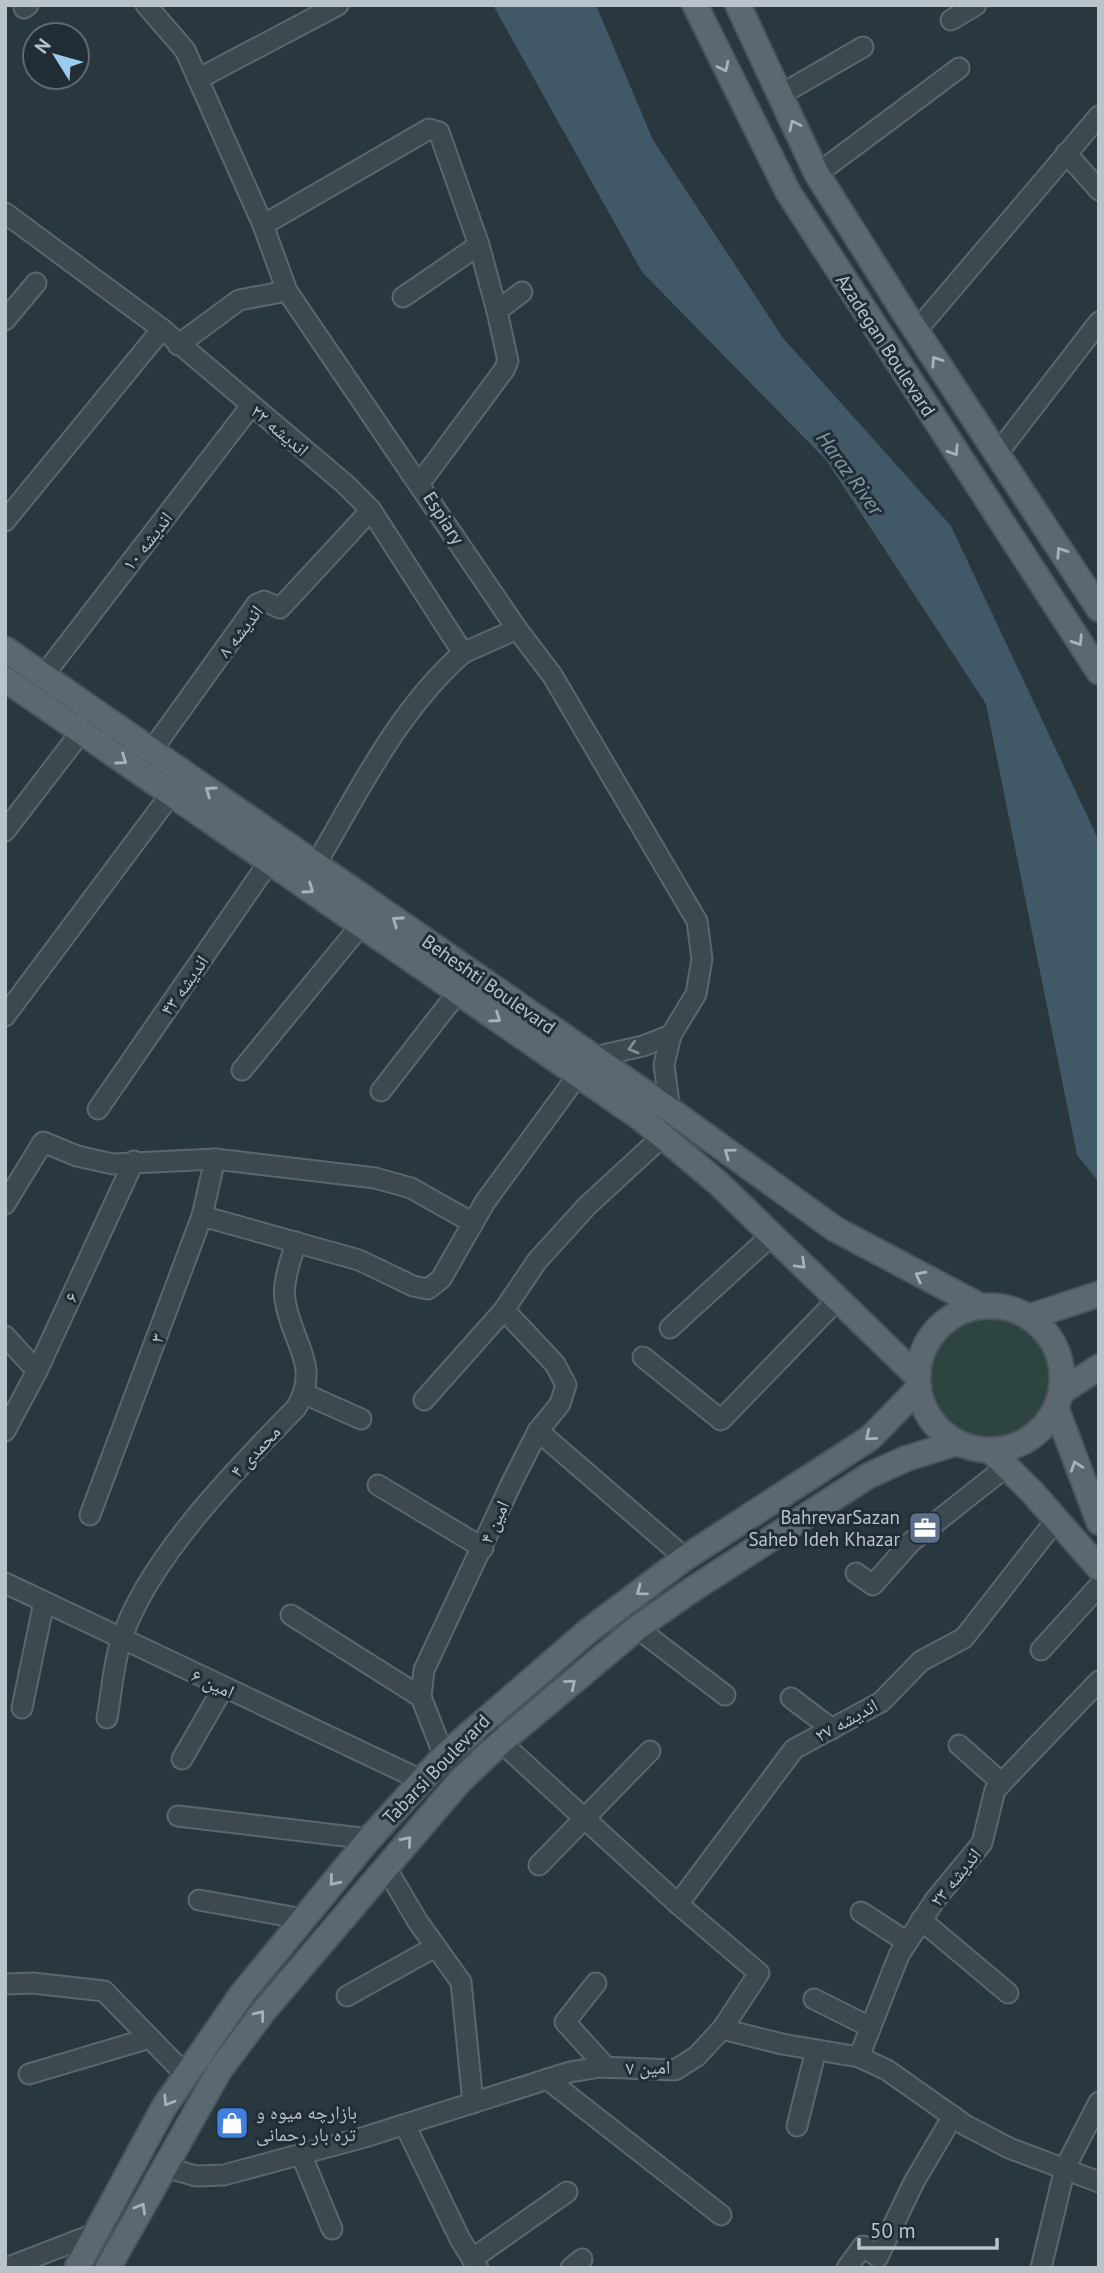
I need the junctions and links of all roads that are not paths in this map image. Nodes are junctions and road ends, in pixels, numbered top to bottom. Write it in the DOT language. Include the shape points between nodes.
graph roads {
  1 [pos="146,5"];
  2 [pos="338,5"];
  3 [pos="695,5"];
  4 [pos="738,5"];
  5 [pos="976,5"];
  6 [pos="951,20"];
  7 [pos="863,47"];
  8 [pos="959,68"];
  9 [pos="198,79"];
  10 [pos="780,96"];
  11 [pos="1099,116"];
  12 [pos="1066,153"];
  13 [pos="817,174"];
  14 [pos="1099,190"];
  15 [pos="5,213"];
  16 [pos="263,225"];
  17 [pos="479,245"];
  18 [pos="36,283"];
  19 [pos="287,291"];
  20 [pos="522,292"];
  21 [pos="403,297"];
  22 [pos="497,311"];
  23 [pos="5,320"];
  24 [pos="1099,322"];
  25 [pos="162,330"];
  26 [pos="916,331"];
  27 [pos="178,345"];
  28 [pos="251,406"];
  29 [pos="997,454"];
  30 [pos="420,483"];
  31 [pos="370,510"];
  32 [pos="5,521"];
  33 [pos="1099,609"];
  34 [pos="517,629"];
  35 [pos="5,649"];
  36 [pos="463,653"];
  37 [pos="1099,672"];
  38 [pos="44,675"];
  39 [pos="5,679"];
  40 [pos="81,732"];
  41 [pos="152,750"];
  42 [pos="171,794"];
  43 [pos="5,831"];
  44 [pos="269,862"];
  45 [pos="316,864"];
  46 [pos="361,925"];
  47 [pos="458,992"];
  48 [pos="5,1016"];
  49 [pos="671,1035"];
  50 [pos="586,1066"];
  51 [pos="242,1070"];
  52 [pos="381,1091"];
  53 [pos="99,1109"];
  54 [pos="670,1110"];
  55 [pos="663,1136"];
  56 [pos="215,1159"];
  57 [pos="134,1161"];
  58 [pos="5,1204"];
  59 [pos="202,1216"];
  60 [pos="473,1223"];
  61 [pos="772,1235"];
  62 [pos="296,1242"];
  63 [pos="1095,1296"];
  64 [pos="838,1299"];
  65 [pos="981,1306"];
  66 [pos="504,1310"];
  67 [pos="1028,1317"];
  68 [pos="670,1328"];
  69 [pos="5,1336"];
  70 [pos="643,1357"];
  71 [pos="1099,1367"];
  72 [pos="37,1371"];
  73 [pos="918,1383"];
  74 [pos="305,1394"];
  75 [pos="424,1400"];
  76 [pos="1059,1400"];
  77 [pos="361,1419"];
  78 [pos="5,1431"];
  79 [pos="538,1431"];
  80 [pos="956,1443"];
  81 [pos="999,1458"];
  82 [pos="378,1485"];
  83 [pos="90,1515"];
  84 [pos="1056,1520"];
  85 [pos="1099,1522"];
  86 [pos="483,1548"];
  87 [pos="685,1558"];
  88 [pos="1099,1568"];
  89 [pos="856,1573"];
  90 [pos="5,1583"];
  91 [pos="1099,1586"];
  92 [pos="44,1602"];
  93 [pos="291,1615"];
  94 [pos="637,1628"];
  95 [pos="121,1640"];
  96 [pos="1041,1650"];
  97 [pos="1099,1681"];
  98 [pos="223,1688"];
  99 [pos="725,1695"];
  100 [pos="421,1697"];
  101 [pos="791,1698"];
  102 [pos="22,1708"];
  103 [pos="107,1718"];
  104 [pos="480,1722"];
  105 [pos="832,1728"];
  106 [pos="500,1742"];
  107 [pos="959,1745"];
  108 [pos="650,1751"];
  109 [pos="444,1756"];
  110 [pos="182,1759"];
  111 [pos="421,1780"];
  112 [pos="1002,1783"];
  113 [pos="178,1816"];
  114 [pos="582,1818"];
  115 [pos="369,1839"];
  116 [pos="539,1865"];
  117 [pos="385,1866"];
  118 [pos="199,1900"];
  119 [pos="678,1904"];
  120 [pos="861,1912"];
  121 [pos="303,1919"];
  122 [pos="921,1920"];
  123 [pos="907,1942"];
  124 [pos="435,1947"];
  125 [pos="596,1983"];
  126 [pos="5,1984"];
  127 [pos="1009,1993"];
  128 [pos="347,1996"];
  129 [pos="814,1998"];
  130 [pos="870,2027"];
  131 [pos="722,2028"];
  132 [pos="150,2038"];
  133 [pos="816,2050"];
  134 [pos="859,2057"];
  135 [pos="606,2067"];
  136 [pos="29,2074"];
  137 [pos="185,2074"];
  138 [pos="547,2079"];
  139 [pos="1099,2102"];
  140 [pos="473,2103"];
  141 [pos="953,2116"];
  142 [pos="405,2125"];
  143 [pos="797,2126"];
  144 [pos="301,2154"];
  145 [pos="165,2168"];
  146 [pos="1065,2168"];
  147 [pos="1099,2182"];
  148 [pos="567,2192"];
  149 [pos="721,2215"];
  150 [pos="332,2229"];
  151 [pos="94,2234"];
  152 [pos="475,2263"];
  153 [pos="6,2268"];
  154 [pos="77,2268"];
  155 [pos="108,2268"];
  156 [pos="847,2268"];
  157 [pos="1041,2268"];
  1 -- 9 [label="street, Espiary" via="185,50"];
  2 -- 9 [label="street"];
  3 -- 37 [label="main road, Azadegan Boulevard, one-way" via="788,192"];
  4 -- 10 [label="main road, Azadegan Boulevard"];
  5 -- 6 [label="street"];
  7 -- 10 [label="street"];
  8 -- 13 [label="street"];
  9 -- 16 [label="street, Espiary"];
  13 -- 10 [label="main road, Azadegan Boulevard, one-way"];
  11 -- 12 [label="street"];
  12 -- 14 [label="street"];
  12 -- 26 [label="street"];
  13 -- 26 [label="main road, Azadegan Boulevard"];
  15 -- 25 [label="street, اندیشه ۲۲"];
  16 -- 17 [label="street" via="429,129 439,132"];
  16 -- 19 [label="street, Espiary"];
  17 -- 21 [label="street"];
  17 -- 22 [label="street"];
  18 -- 23 [label="street"];
  19 -- 27 [label="street" via="239,300"];
  19 -- 30 [label="street, Espiary"];
  20 -- 22 [label="street"];
  22 -- 30 [label="street" via="508,361"];
  24 -- 29 [label="street"];
  25 -- 27 [label="street, اندیشه ۲۲"];
  25 -- 32 [label="street"];
  29 -- 26 [label="main road, Azadegan Boulevard, one-way"];
  27 -- 28 [label="street, اندیشه ۲۲"];
  28 -- 31 [label="street, اندیشه ۲۲"];
  28 -- 38 [label="street, اندیشه ۱۰"];
  33 -- 29 [label="main road, Azadegan Boulevard, one-way"];
  30 -- 34 [label="street, Espiary"];
  31 -- 36 [label="street, اندیشه ۲۲"];
  31 -- 41 [label="street, اندیشه ۸" via="280,608 264,601 257,604"];
  34 -- 36 [label="street"];
  34 -- 49 [label="street, Espiary" via="552,676 697,921 702,959 696,994"];
  35 -- 38 [label="main road, Beheshti Boulevard"];
  36 -- 45 [label="street" via="397,726"];
  38 -- 41 [label="main road, Beheshti Boulevard"];
  39 -- 40 [label="main road, Beheshti Boulevard"];
  40 -- 42 [label="main road, Beheshti Boulevard, one-way"];
  40 -- 43 [label="street"];
  45 -- 41 [label="main road, Beheshti Boulevard, one-way"];
  42 -- 44 [label="main road, Beheshti Boulevard"];
  42 -- 48 [label="street"];
  44 -- 46 [label="main road, Beheshti Boulevard, one-way"];
  44 -- 53 [label="street, اندیشه ۴۳"];
  50 -- 45 [label="main road, Beheshti Boulevard, one-way"];
  46 -- 47 [label="main road, Beheshti Boulevard"];
  46 -- 51 [label="street"];
  47 -- 50 [label="main road, Beheshti Boulevard, one-way"];
  47 -- 52 [label="street"];
  49 -- 50 [label="street, one-way"];
  49 -- 54 [label="street, Espiary" via="664,1065"];
  50 -- 54 [label="main road, Beheshti Boulevard"];
  50 -- 55 [label="main road, Beheshti Boulevard"];
  50 -- 60 [label="street"];
  65 -- 54 [label="main road, Beheshti Boulevard, one-way" via="835,1229"];
  55 -- 61 [label="main road, Beheshti Boulevard"];
  55 -- 66 [label="street" via="587,1206 537,1261"];
  56 -- 57 [label="street"];
  56 -- 59 [label="street, ۳"];
  56 -- 60 [label="street" via="375,1178 411,1188"];
  57 -- 58 [label="street" via="113,1164 43,1142"];
  57 -- 72 [label="street, ۶"];
  59 -- 62 [label="street"];
  59 -- 83 [label="street, ۳"];
  60 -- 62 [label="street" via="434,1285 421,1289 359,1259"];
  61 -- 64 [label="main road, Beheshti Boulevard, one-way"];
  61 -- 68 [label="street"];
  62 -- 74 [label="street" via="284,1298 308,1368"];
  63 -- 67 [label="main road"];
  64 -- 70 [label="street" via="721,1420"];
  64 -- 73 [label="main road, Beheshti Boulevard"];
  65 -- 67 [label="main road" via="1014,1310"];
  65 -- 73 [label="main road" via="961,1312 930,1338 921,1357"];
  66 -- 75 [label="street"];
  66 -- 79 [label="street, امین ۴" via="564,1376 565,1394"];
  67 -- 76 [label="main road" via="1057,1349 1062,1370"];
  69 -- 72 [label="street"];
  71 -- 76 [label="main road"];
  72 -- 78 [label="street, ۶"];
  73 -- 80 [label="main road" via="931,1420"];
  73 -- 87 [label="main road, Tabarsi Boulevard, one-way" via="870,1438"];
  74 -- 77 [label="street"];
  74 -- 95 [label="street, محمدی ۴" via="226,1482 144,1587"];
  76 -- 81 [label="main road" via="1045,1425"];
  85 -- 76 [label="main road, one-way"];
  79 -- 86 [label="street, امین ۴"];
  79 -- 87 [label="street"];
  80 -- 81 [label="main road"];
  80 -- 94 [label="main road, Tabarsi Boulevard" via="868,1476"];
  81 -- 84 [label="main road"];
  81 -- 89 [label="street" via="873,1585"];
  82 -- 86 [label="street"];
  84 -- 88 [label="main road"];
  84 -- 105 [label="street, اندیشه ۲۷" via="964,1638 921,1661 881,1702"];
  86 -- 100 [label="street, امین ۴" via="424,1670"];
  87 -- 104 [label="main road, Tabarsi Boulevard, one-way" via="588,1631"];
  90 -- 92 [label="street, امین ۶"];
  91 -- 96 [label="street"];
  92 -- 95 [label="street, امین ۶"];
  92 -- 102 [label="street"];
  93 -- 100 [label="street"];
  94 -- 99 [label="street"];
  106 -- 94 [label="main road, Tabarsi Boulevard, one-way"];
  95 -- 98 [label="street, امین ۶"];
  95 -- 103 [label="street, محمدی ۴"];
  97 -- 112 [label="street, اندیشه ۲۳"];
  98 -- 110 [label="street"];
  98 -- 111 [label="street, امین ۶"];
  100 -- 109 [label="street"];
  101 -- 105 [label="street"];
  104 -- 106 [label="street"];
  104 -- 109 [label="main road, Tabarsi Boulevard"];
  105 -- 119 [label="street, اندیشه ۲۷" via="794,1749"];
  106 -- 114 [label="street"];
  117 -- 106 [label="main road, Tabarsi Boulevard, one-way"];
  107 -- 112 [label="street"];
  108 -- 114 [label="street"];
  109 -- 111 [label="main road, Tabarsi Boulevard"];
  111 -- 115 [label="main road, Tabarsi Boulevard"];
  112 -- 122 [label="street, اندیشه ۲۳" via="995,1790 982,1843"];
  113 -- 115 [label="street"];
  114 -- 116 [label="street"];
  114 -- 119 [label="street"];
  115 -- 121 [label="main road, Tabarsi Boulevard, one-way"];
  117 -- 124 [label="street"];
  145 -- 117 [label="main road, Tabarsi Boulevard, one-way" via="212,2082 241,2042"];
  118 -- 121 [label="street"];
  119 -- 131 [label="street, امین ۷" via="759,1973"];
  120 -- 123 [label="street"];
  121 -- 137 [label="main road, Tabarsi Boulevard"];
  122 -- 123 [label="street, اندیشه ۲۳"];
  122 -- 127 [label="street"];
  123 -- 130 [label="street, اندیشه ۲۳"];
  124 -- 128 [label="street"];
  124 -- 140 [label="street" via="461,1982"];
  125 -- 135 [label="street" via="565,2022"];
  126 -- 132 [label="street" via="104,1991"];
  129 -- 130 [label="street"];
  130 -- 134 [label="street, اندیشه ۲۳"];
  131 -- 133 [label="street"];
  131 -- 135 [label="street, امین ۷" via="697,2056 675,2070"];
  132 -- 136 [label="street"];
  132 -- 137 [label="street"];
  133 -- 134 [label="street"];
  133 -- 143 [label="street"];
  134 -- 141 [label="street" via="887,2070"];
  135 -- 138 [label="street, امین ۷"];
  137 -- 151 [label="main road, Tabarsi Boulevard, one-way"];
  138 -- 140 [label="street, امین ۷"];
  138 -- 149 [label="street"];
  139 -- 146 [label="street"];
  140 -- 142 [label="street, امین ۷"];
  141 -- 146 [label="street" via="1009,2148"];
  141 -- 156 [label="street" via="878,2257 863,2246"];
  142 -- 144 [label="street, امین ۷"];
  142 -- 152 [label="street"];
  144 -- 145 [label="street, امین ۷" via="224,2175 196,2176"];
  144 -- 150 [label="street"];
  155 -- 145 [label="main road, Tabarsi Boulevard, one-way"];
  146 -- 147 [label="street"];
  146 -- 157 [label="street"];
  148 -- 152 [label="street"];
  151 -- 153 [label="street"];
  151 -- 154 [label="main road, Tabarsi Boulevard"];
}
